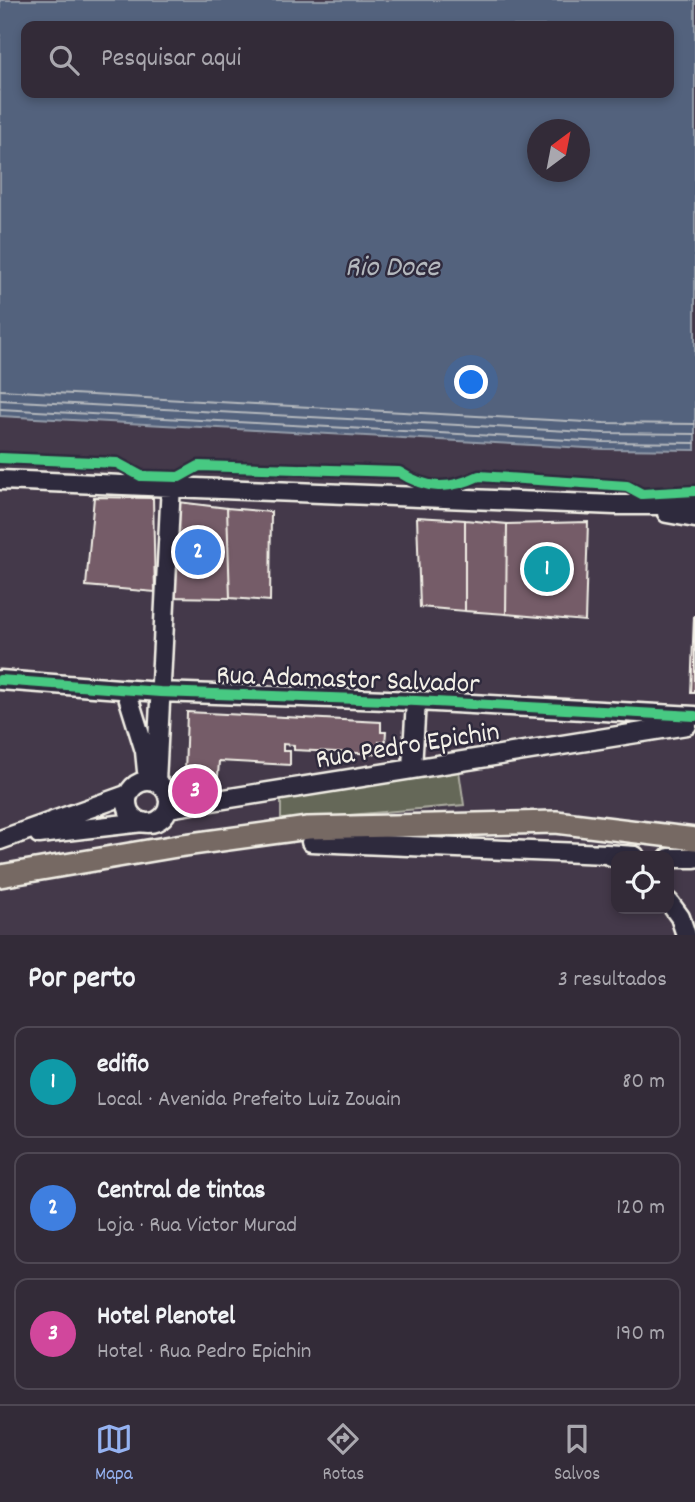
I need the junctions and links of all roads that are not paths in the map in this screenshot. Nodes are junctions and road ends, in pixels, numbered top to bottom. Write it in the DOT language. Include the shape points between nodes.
graph roads {
  1 [pos="0,480"];
  2 [pos="171,484"];
  3 [pos="615,505"];
  4 [pos="695,505"];
  5 [pos="695,518"];
  6 [pos="0,680"];
  7 [pos="126,690"];
  8 [pos="160,692"];
  9 [pos="416,701"];
  10 [pos="695,716"];
  11 [pos="676,722"];
  12 [pos="695,723"];
  13 [pos="151,751"];
  14 [pos="412,768"];
  15 [pos="152,782"];
  16 [pos="129,794"];
  17 [pos="168,808"];
  18 [pos="143,822"];
  19 [pos="448,826"];
  20 [pos="4,839"];
  21 [pos="695,839"];
  22 [pos="311,842"];
  23 [pos="177,845"];
  24 [pos="611,856"];
  25 [pos="674,858"];
  26 [pos="695,859"];
  27 [pos="0,876"];
  28 [pos="674,909"];
  29 [pos="686,935"];
  1 -- 2 [label="street"];
  2 -- 3 [label="street"];
  2 -- 8 [label="street"];
  3 -- 4 [label="street"];
  3 -- 5 [label="street"];
  6 -- 7 [label="street, Rua Adamastor Salvador"];
  7 -- 8 [label="street, Rua Adamastor Salvador"];
  7 -- 13 [label="street"];
  8 -- 9 [label="street, Rua Adamastor Salvador"];
  8 -- 13 [label="street"];
  9 -- 11 [label="street, Rua Adamastor Salvador"];
  9 -- 14 [label="street"];
  10 -- 11 [label="street, Rua Adamastor Salvador"];
  11 -- 12 [label="street, Rua Pedro Epichin"];
  11 -- 14 [label="street, Rua Pedro Epichin"];
  13 -- 15 [label="street"];
  14 -- 17 [label="street, Rua Pedro Epichin"];
  15 -- 16 [label="street" via="136,785"];
  15 -- 17 [label="street" via="169,796"];
  16 -- 18 [label="street" via="132,814"];
  16 -- 20 [label="street"];
  17 -- 18 [label="street" via="155,822"];
  18 -- 20 [label="street"];
  19 -- 21 [label="main road" via="556,822"];
  19 -- 22 [label="main road"];
  19 -- 23 [label="main road" via="308,828"];
  22 -- 23 [label="main road"];
  22 -- 24 [label="street"];
  23 -- 27 [label="main road"];
  25 -- 26 [label="street"];
  28 -- 29 [label="street"];
}
